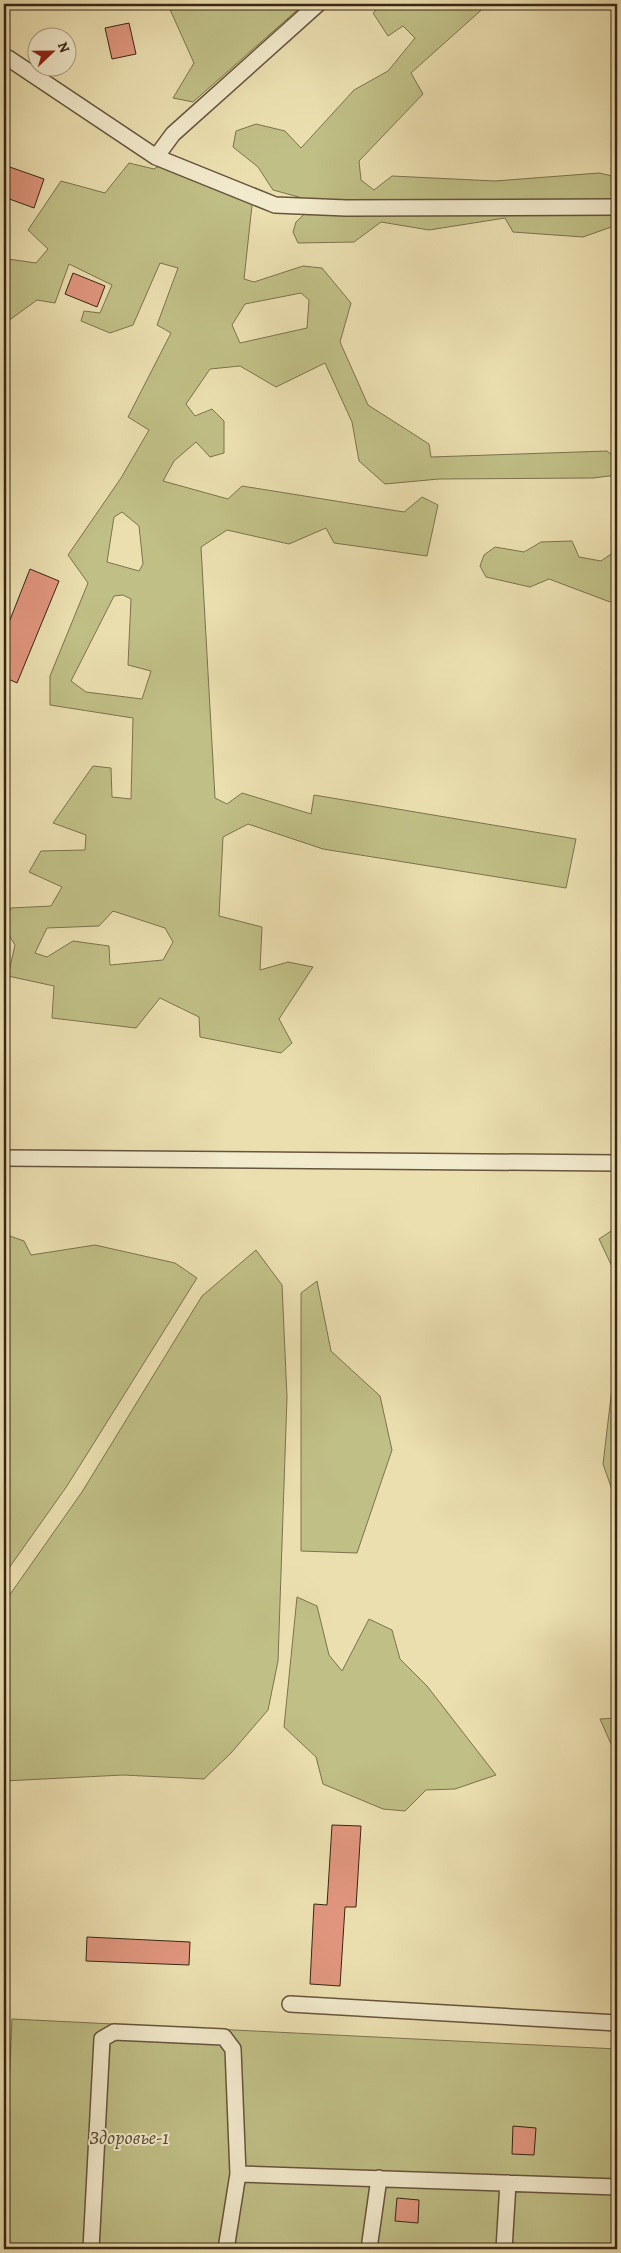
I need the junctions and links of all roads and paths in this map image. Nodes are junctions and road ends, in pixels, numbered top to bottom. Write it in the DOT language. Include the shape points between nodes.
graph roads {
  1 [pos="318,4"];
  2 [pos="8,58"];
  3 [pos="156,157"];
  4 [pos="617,207"];
  5 [pos="4,1158"];
  6 [pos="617,1163"];
  7 [pos="290,2004"];
  8 [pos="617,2023"];
  9 [pos="238,2174"];
  10 [pos="378,2178"];
  11 [pos="508,2183"];
  12 [pos="617,2187"];
  13 [pos="91,2249"];
  14 [pos="226,2249"];
  15 [pos="369,2249"];
  16 [pos="504,2249"];
  1 -- 3 [label="street" via="173,134"];
  2 -- 3 [label="street"];
  3 -- 4 [label="street" via="275,205 346,208"];
  5 -- 6 [label="street"];
  7 -- 8 [label="street"];
  9 -- 10 [label="street"];
  9 -- 13 [label="street" via="233,2049 224,2037 114,2032 102,2039"];
  9 -- 14 [label="street"];
  10 -- 11 [label="street"];
  10 -- 15 [label="street"];
  11 -- 12 [label="street"];
  11 -- 16 [label="street"];
}
